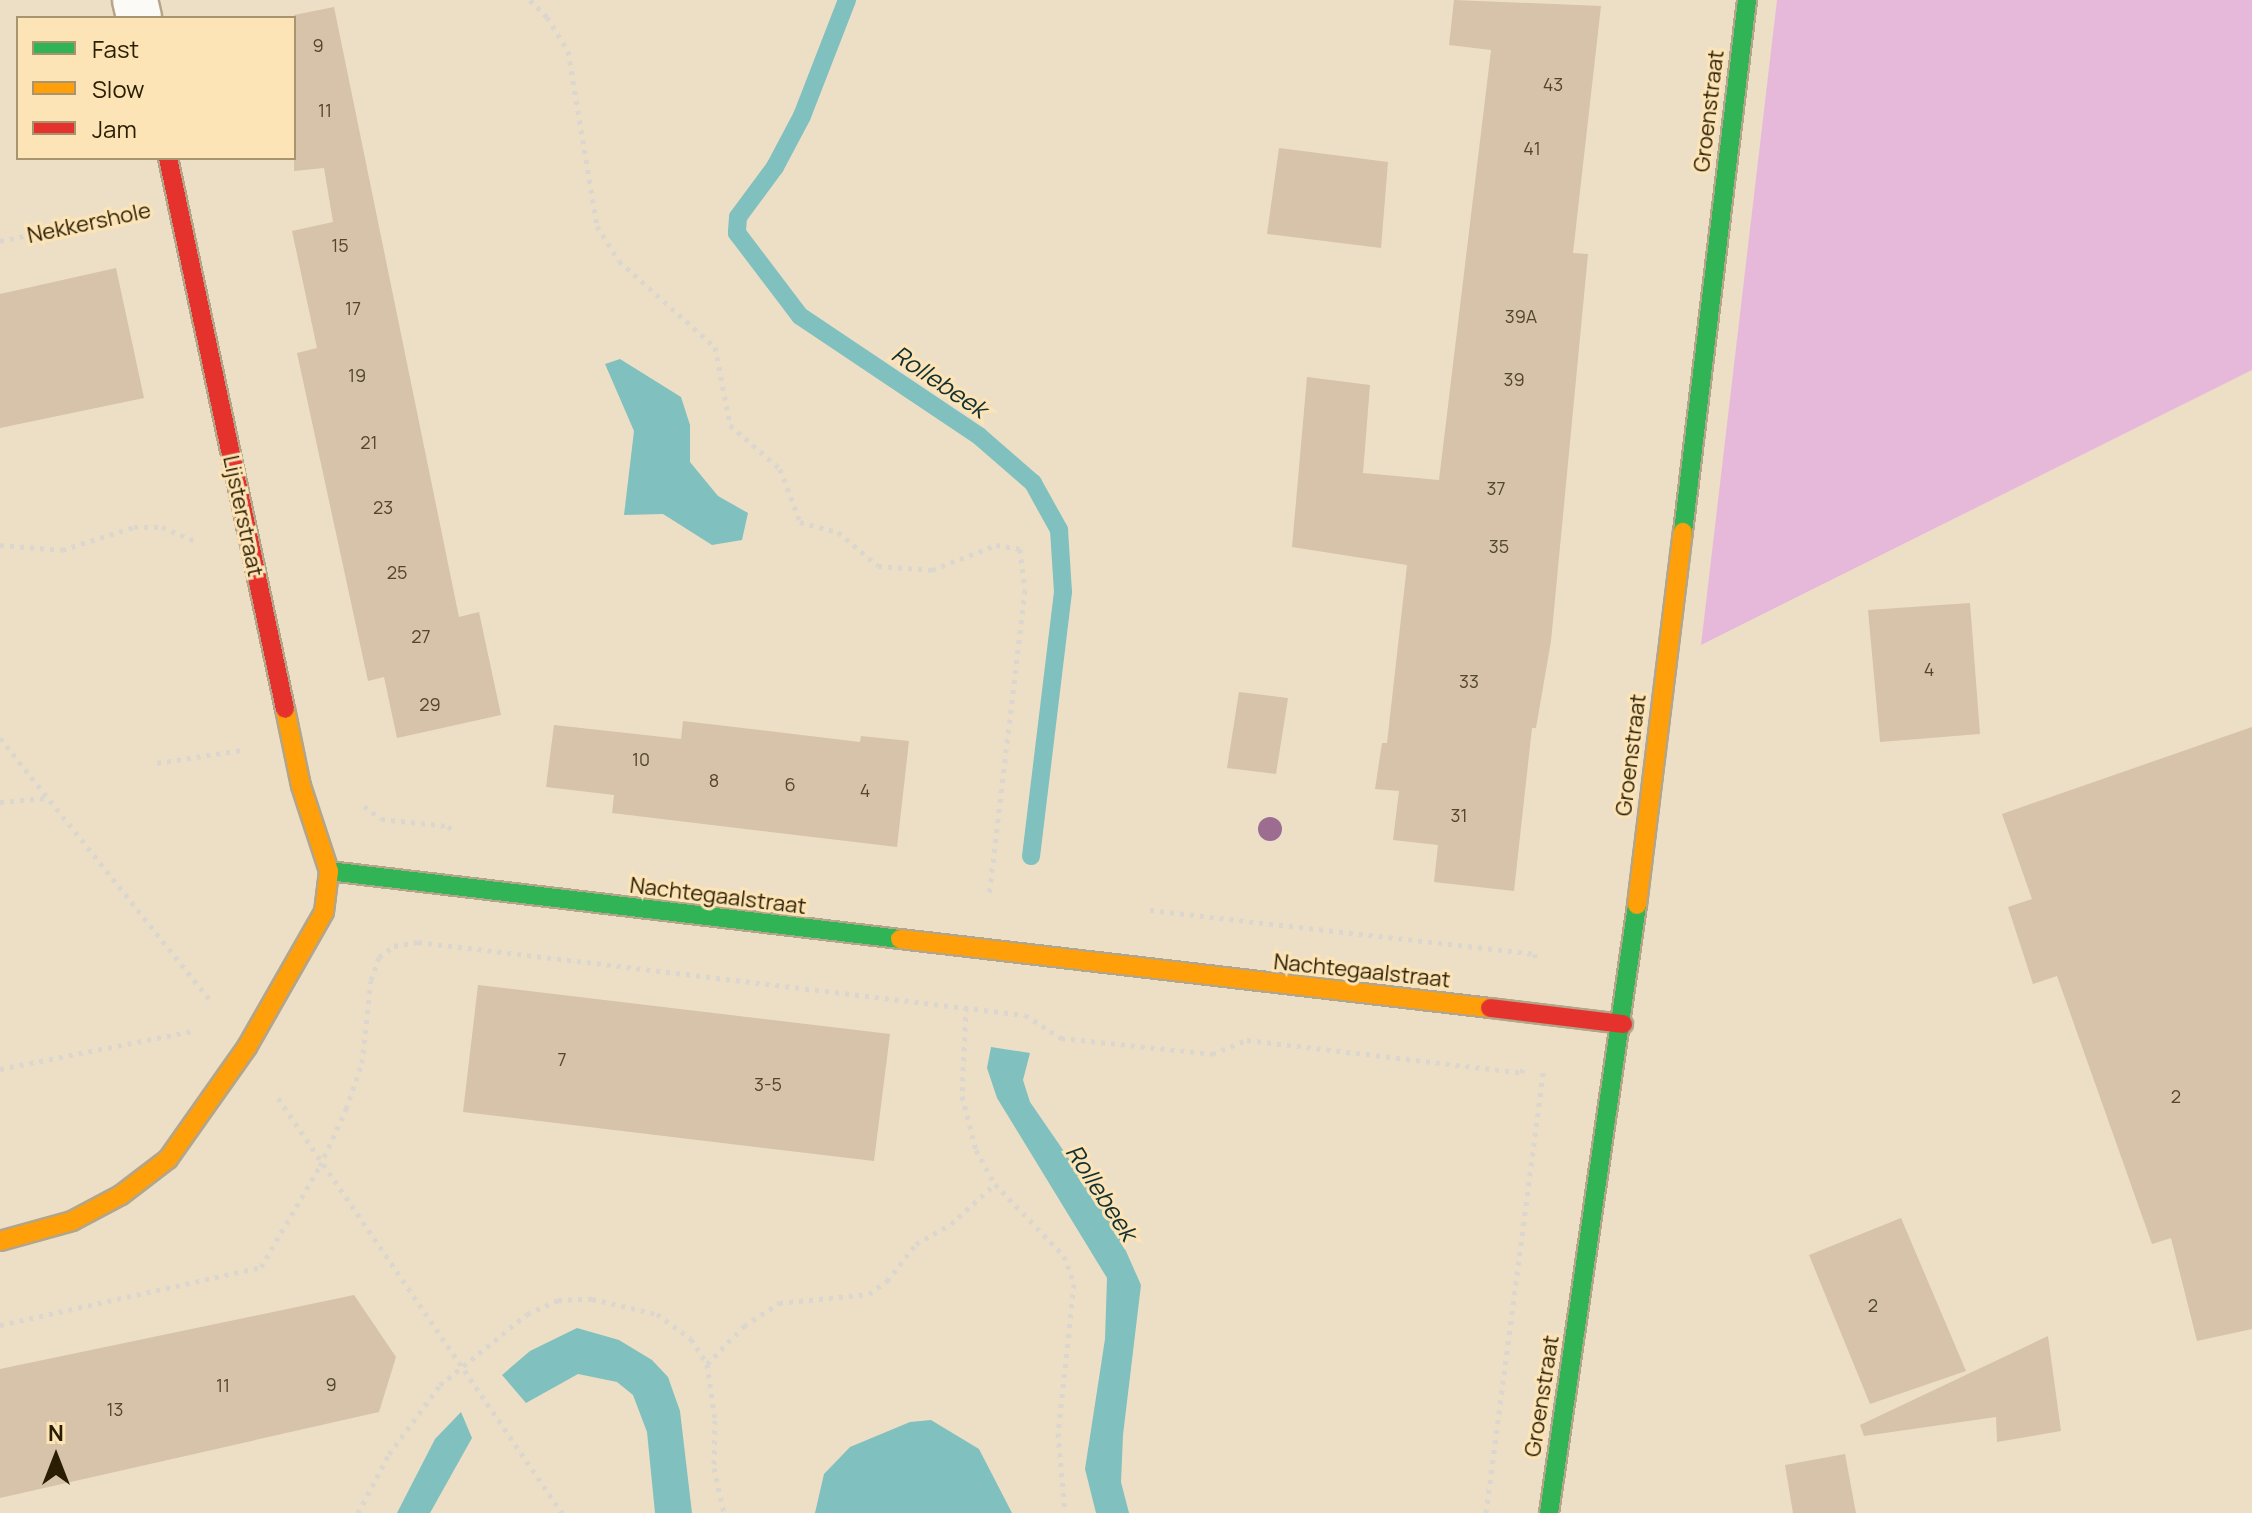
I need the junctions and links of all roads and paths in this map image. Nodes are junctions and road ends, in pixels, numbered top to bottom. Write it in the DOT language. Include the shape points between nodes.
graph roads {
  1 [pos="530,0"];
  2 [pos="1747,0"];
  3 [pos="168,160"];
  4 [pos="178,204"];
  5 [pos="0,241"];
  6 [pos="0,545"];
  7 [pos="250,546"];
  8 [pos="0,738"];
  9 [pos="291,742"];
  10 [pos="157,763"];
  11 [pos="48,798"];
  12 [pos="0,802"];
  13 [pos="361,803"];
  14 [pos="458,835"];
  15 [pos="329,871"];
  16 [pos="976,890"];
  17 [pos="989,892"];
  18 [pos="1005,894"];
  19 [pos="1145,910"];
  20 [pos="982,952"];
  21 [pos="965,1009"];
  22 [pos="1529,1013"];
  23 [pos="1551,1016"];
  24 [pos="228,1023"];
  25 [pos="1623,1024"];
  26 [pos="247,1047"];
  27 [pos="0,1069"];
  28 [pos="320,1166"];
  29 [pos="995,1184"];
  30 [pos="0,1241"];
  31 [pos="0,1325"];
  32 [pos="707,1364"];
  33 [pos="465,1365"];
  34 [pos="358,1513"];
  35 [pos="562,1513"];
  36 [pos="724,1513"];
  37 [pos="1065,1513"];
  38 [pos="1486,1513"];
  39 [pos="1549,1513"];
  1 -- 17 [label="path" via="568,51 597,226 619,261 715,347 730,425 780,469 800,522 838,532 878,566 932,570 996,545 1020,549 1025,590"];
  2 -- 25 [label="street, Groenstraat"];
  3 -- 4 [label="street, Lijsterstraat"];
  4 -- 5 [label="path, Nekkershole"];
  4 -- 7 [label="street, Lijsterstraat"];
  6 -- 7 [label="path" via="62,550 134,527 162,527 214,549"];
  7 -- 9 [label="street, Lijsterstraat"];
  8 -- 11 [label="path"];
  9 -- 10 [label="path"];
  9 -- 15 [label="street, Lijsterstraat"];
  11 -- 12 [label="path"];
  11 -- 24 [label="path"];
  13 -- 14 [label="path" via="381,819 448,826"];
  15 -- 20 [label="street, Nachtegaalstraat"];
  15 -- 26 [label="street" via="324,912"];
  16 -- 17 [label="path"];
  17 -- 18 [label="path"];
  17 -- 20 [label="path"];
  19 -- 22 [label="path" via="1535,954"];
  20 -- 21 [label="path"];
  20 -- 22 [label="street, Nachtegaalstraat"];
  21 -- 22 [label="path" via="1025,1015 1061,1038 1212,1054 1247,1040 1522,1073"];
  21 -- 28 [label="path" via="418,942 394,946 379,957 371,980 362,1063"];
  21 -- 29 [label="path" via="960,1067 964,1109 976,1150"];
  22 -- 23 [label="street, Nachtegaalstraat"];
  23 -- 25 [label="street, Nachtegaalstraat"];
  23 -- 38 [label="path, Groenstraat"];
  24 -- 26 [label="path"];
  24 -- 27 [label="path"];
  25 -- 39 [label="street, Groenstraat"];
  26 -- 28 [label="path"];
  26 -- 30 [label="street" via="168,1159 121,1195 72,1221"];
  28 -- 31 [label="path" via="261,1267"];
  28 -- 33 [label="path"];
  29 -- 32 [label="path" via="951,1224 916,1244 887,1281 869,1294 779,1303 744,1326"];
  29 -- 37 [label="path" via="1064,1256 1074,1284 1058,1433"];
  32 -- 33 [label="path" via="691,1339 657,1314 592,1299 558,1300 527,1314"];
  32 -- 36 [label="path" via="715,1420 714,1468"];
  33 -- 34 [label="path" via="418,1411"];
  33 -- 35 [label="path"];
}
